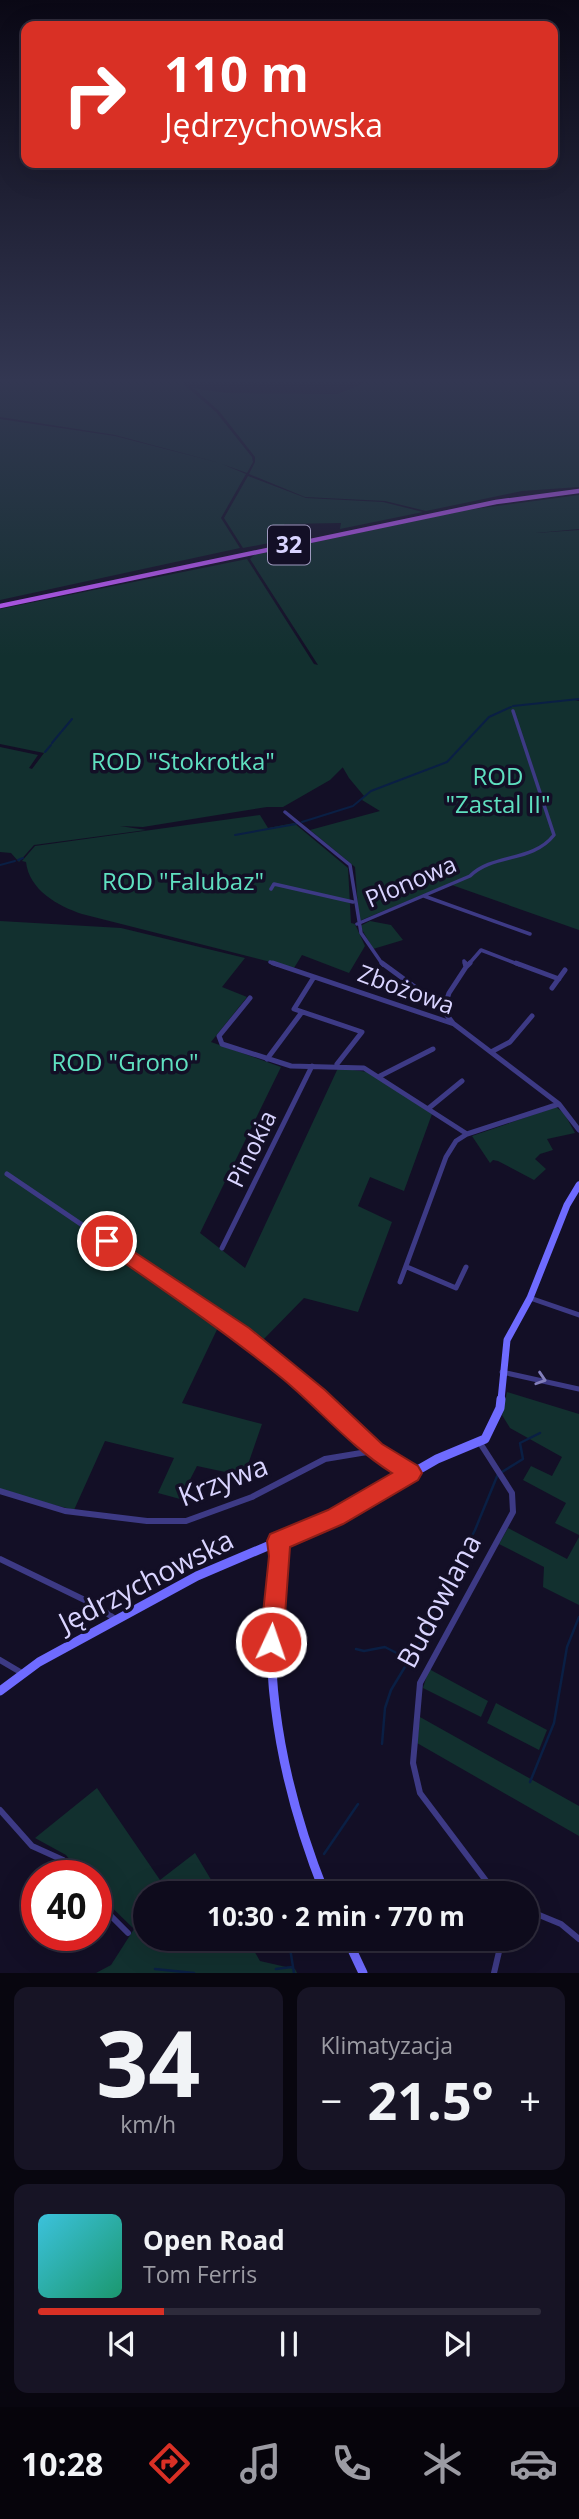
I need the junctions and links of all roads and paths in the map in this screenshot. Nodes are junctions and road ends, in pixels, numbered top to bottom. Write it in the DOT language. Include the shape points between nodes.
graph roads {
  1 [pos="579,491"];
  2 [pos="0,606"];
  3 [pos="513,711"];
  4 [pos="285,812"];
  5 [pos="271,889"];
  6 [pos="424,896"];
  7 [pos="354,902"];
  8 [pos="357,924"];
  9 [pos="530,934"];
  10 [pos="270,962"];
  11 [pos="565,970"];
  12 [pos="314,977"];
  13 [pos="559,979"];
  14 [pos="552,988"];
  15 [pos="250,998"];
  16 [pos="444,1008"];
  17 [pos="302,1012"];
  18 [pos="532,1016"];
  19 [pos="454,1024"];
  20 [pos="433,1049"];
  21 [pos="491,1052"];
  22 [pos="267,1059"];
  23 [pos="336,1065"];
  24 [pos="312,1066"];
  25 [pos="380,1076"];
  26 [pos="462,1082"];
  27 [pos="559,1104"];
  28 [pos="429,1108"];
  29 [pos="579,1130"];
  30 [pos="467,1134"];
  31 [pos="7,1174"];
  32 [pos="579,1185"];
  33 [pos="222,1248"];
  34 [pos="407,1267"];
  35 [pos="466,1267"];
  36 [pos="400,1282"];
  37 [pos="530,1298"];
  38 [pos="579,1315"];
  39 [pos="502,1372"];
  40 [pos="579,1388"];
  41 [pos="480,1443"];
  42 [pos="374,1451"];
  43 [pos="411,1473"];
  44 [pos="0,1491"];
  45 [pos="278,1541"];
  46 [pos="0,1559"];
  47 [pos="116,1620"];
  48 [pos="0,1660"];
  49 [pos="22,1673"];
  50 [pos="0,1691"];
  51 [pos="0,1810"];
  52 [pos="63,1860"];
  53 [pos="321,1881"];
  54 [pos="486,1881"];
  55 [pos="539,1915"];
  56 [pos="112,1917"];
  57 [pos="128,1933"];
  58 [pos="579,1939"];
  59 [pos="353,1951"];
  60 [pos="499,1951"];
  61 [pos="363,1973"];
  62 [pos="494,1973"];
  1 -- 2 [label="main road, 32" via="459,509"];
  3 -- 6 [label="street, Plonowa" via="554,835 540,848 477,869 471,876"];
  4 -- 7 [label="street" via="350,865"];
  5 -- 7 [label="street" via="274,884"];
  6 -- 8 [label="street, Plonowa"];
  6 -- 9 [label="street"];
  7 -- 8 [label="street"];
  8 -- 16 [label="street" via="378,960"];
  10 -- 12 [label="street, Zbożowa"];
  11 -- 13 [label="street"];
  12 -- 17 [label="street" via="294,1005"];
  12 -- 19 [label="street, Zbożowa"];
  13 -- 14 [label="street"];
  13 -- 16 [label="street" via="481,950 465,964"];
  15 -- 22 [label="street" via="219,1036 222,1044"];
  16 -- 19 [label="street"];
  17 -- 22 [label="street"];
  17 -- 23 [label="street" via="361,1031"];
  18 -- 21 [label="street" via="510,1042"];
  19 -- 21 [label="street, Zbożowa"];
  20 -- 25 [label="street"];
  21 -- 27 [label="street, Zbożowa"];
  22 -- 24 [label="street"];
  23 -- 24 [label="street"];
  23 -- 25 [label="street" via="364,1068"];
  24 -- 33 [label="street, Pinokia"];
  25 -- 28 [label="street"];
  26 -- 28 [label="street"];
  27 -- 29 [label="street, Zbożowa"];
  27 -- 30 [label="street"];
  28 -- 30 [label="street"];
  30 -- 34 [label="street" via="446,1157"];
  31 -- 42 [label="street" via="227,1323 318,1396"];
  32 -- 37 [label="main road"];
  34 -- 35 [label="street" via="456,1288"];
  34 -- 36 [label="street"];
  37 -- 38 [label="street"];
  37 -- 39 [label="main road" via="506,1340"];
  39 -- 40 [label="street, one-way"];
  39 -- 41 [label="main road" via="500,1408"];
  41 -- 43 [label="main road, Jędrzychowska"];
  41 -- 54 [label="street, Budowlana" via="512,1493 513,1512 420,1683 413,1763 419,1793"];
  42 -- 43 [label="street"];
  42 -- 44 [label="street, Krzywa" via="325,1459 245,1500 186,1521 65,1511"];
  43 -- 45 [label="main road, Jędrzychowska" via="344,1513"];
  45 -- 47 [label="main road, Jędrzychowska" via="209,1570"];
  45 -- 53 [label="main road" via="271,1642 282,1733 296,1807"];
  46 -- 47 [label="street" via="97,1606"];
  47 -- 49 [label="main road, Jędrzychowska"];
  48 -- 49 [label="street"];
  49 -- 50 [label="main road, Jędrzychowska"];
  51 -- 52 [label="street" via="32,1846"];
  55 -- 58 [label="street" via="561,1924"];
  56 -- 57 [label="street"];
  59 -- 61 [label="main road"];
  60 -- 62 [label="street"];
}
